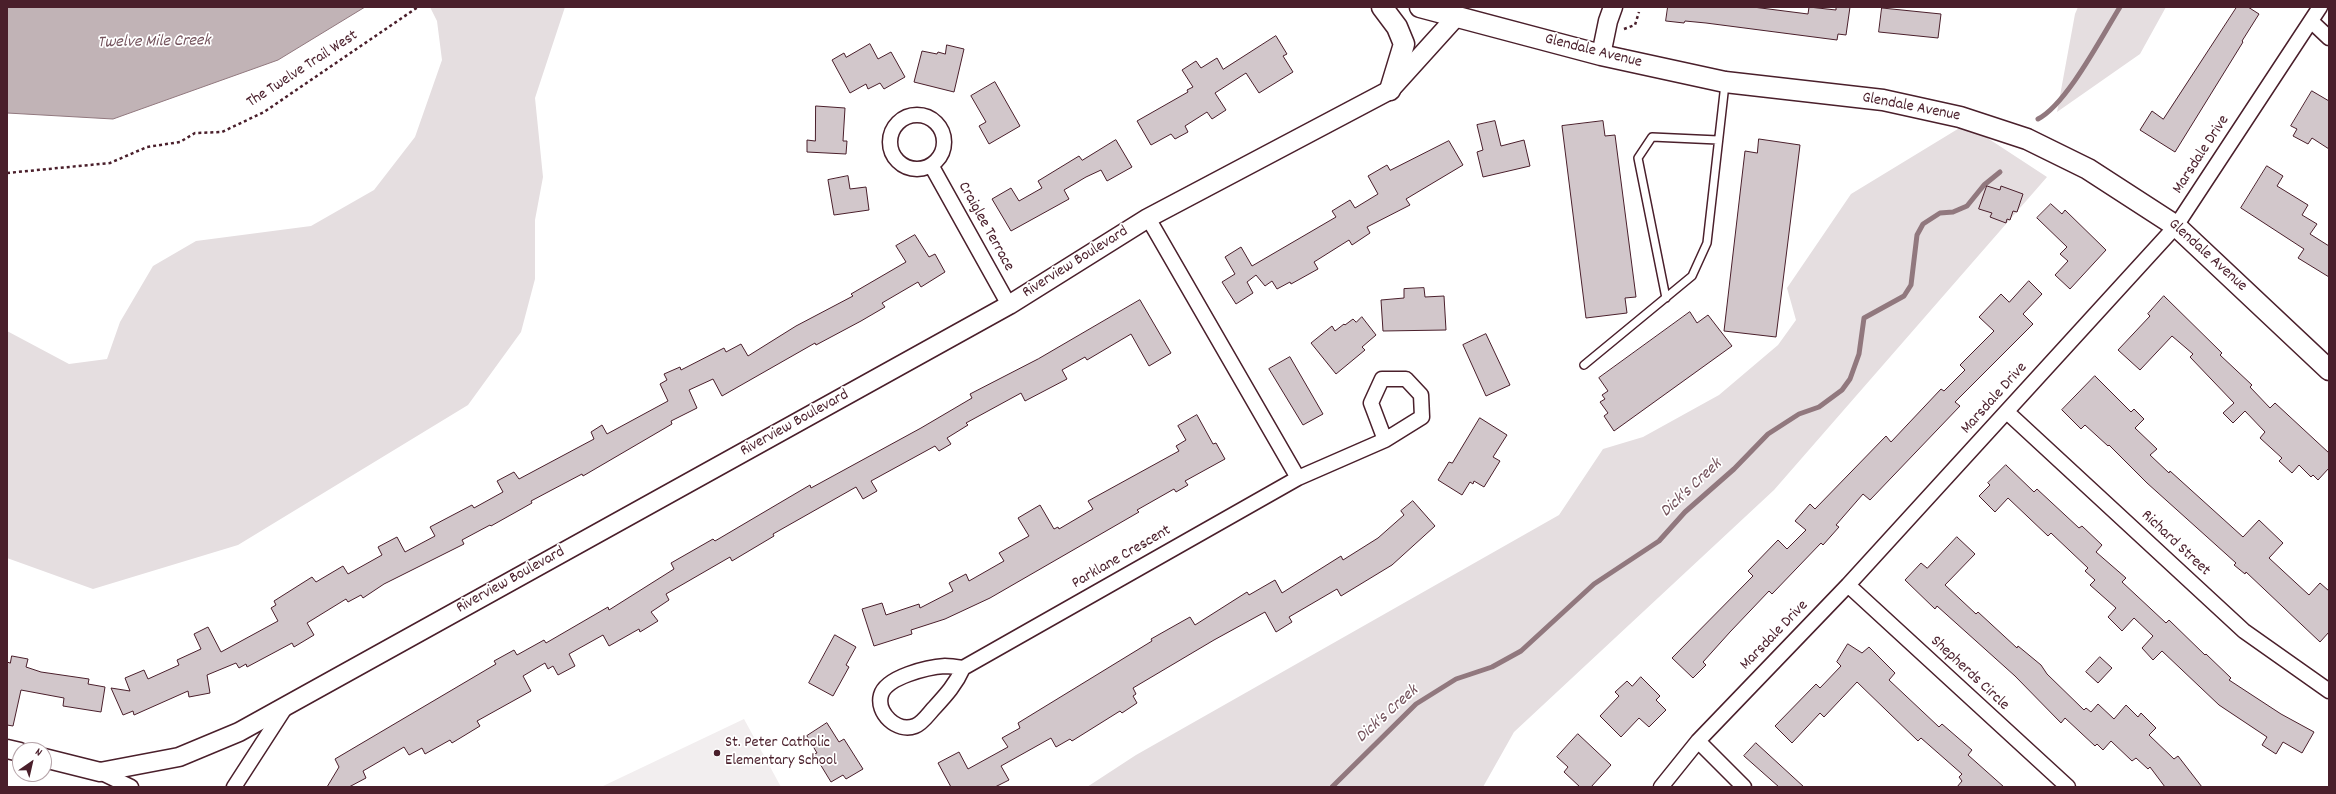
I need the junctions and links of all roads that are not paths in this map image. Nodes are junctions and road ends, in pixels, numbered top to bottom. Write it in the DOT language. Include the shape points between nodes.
graph roads {
  1 [pos="1382,7"];
  2 [pos="1420,7"];
  3 [pos="1613,7"];
  4 [pos="2320,7"];
  5 [pos="1456,17"];
  6 [pos="2311,21"];
  7 [pos="2329,38"];
  8 [pos="1601,55"];
  9 [pos="1725,82"];
  10 [pos="1390,90"];
  11 [pos="1718,140"];
  12 [pos="931,165"];
  13 [pos="1148,218"];
  14 [pos="2176,226"];
  15 [pos="1666,298"];
  16 [pos="1009,305"];
  17 [pos="1584,365"];
  18 [pos="2329,370"];
  19 [pos="2007,412"];
  20 [pos="1384,440"];
  21 [pos="1298,478"];
  22 [pos="1848,585"];
  23 [pos="963,668"];
  24 [pos="2329,691"];
  25 [pos="287,705"];
  26 [pos="1698,741"];
  27 [pos="52,760"];
  28 [pos="100,772"];
  29 [pos="131,787"];
  30 [pos="234,787"];
  31 [pos="1661,787"];
  32 [pos="1744,787"];
  33 [pos="2068,787"];
  1 -- 10 [label="main road" via="1397,27 1404,44"];
  2 -- 5 [label="main road, Glendale Avenue"];
  3 -- 8 [label="street"];
  4 -- 6 [label="street, Marsdale Drive"];
  5 -- 8 [label="main road, Glendale Avenue"];
  5 -- 10 [label="street, Riverview Boulevard"];
  6 -- 7 [label="street"];
  6 -- 14 [label="street, Marsdale Drive"];
  8 -- 9 [label="main road, Glendale Avenue"];
  9 -- 11 [label="lane"];
  9 -- 14 [label="main road, Glendale Avenue" via="1883,100 1960,117 2027,139 2081,165"];
  10 -- 13 [label="street, Riverview Boulevard"];
  11 -- 15 [label="lane" via="1706,243 1692,276"];
  11 -- 15 [label="lane" via="1652,138 1638,158"];
  12 -- 16 [label="street, Craiglee Terrace"];
  13 -- 16 [label="street, Riverview Boulevard"];
  13 -- 21 [label="street"];
  14 -- 18 [label="main road, Glendale Avenue"];
  14 -- 19 [label="street, Marsdale Drive"];
  15 -- 17 [label="lane"];
  16 -- 25 [label="street, Riverview Boulevard"];
  19 -- 22 [label="street, Marsdale Drive"];
  19 -- 24 [label="street, Richard Street" via="2244,631"];
  20 -- 20 [label="street, Parklane Crescent" via="1422,417 1421,395 1406,379 1382,379 1371,403"];
  20 -- 21 [label="street, Parklane Crescent"];
  21 -- 23 [label="street, Parklane Crescent"];
  22 -- 26 [label="street, Marsdale Drive"];
  22 -- 33 [label="street, Shepherds Circle"];
  23 -- 23 [label="street" via="957,682 915,726 906,728 897,725 884,713 880,696 893,680 945,666"];
  25 -- 28 [label="street, Riverview Boulevard" via="200,750 157,762"];
  25 -- 30 [label="street"];
  26 -- 31 [label="street, Marsdale Drive"];
  26 -- 32 [label="street"];
  27 -- 28 [label="street, Riverview Boulevard"];
  28 -- 29 [label="street, Riverview Boulevard"];
}
